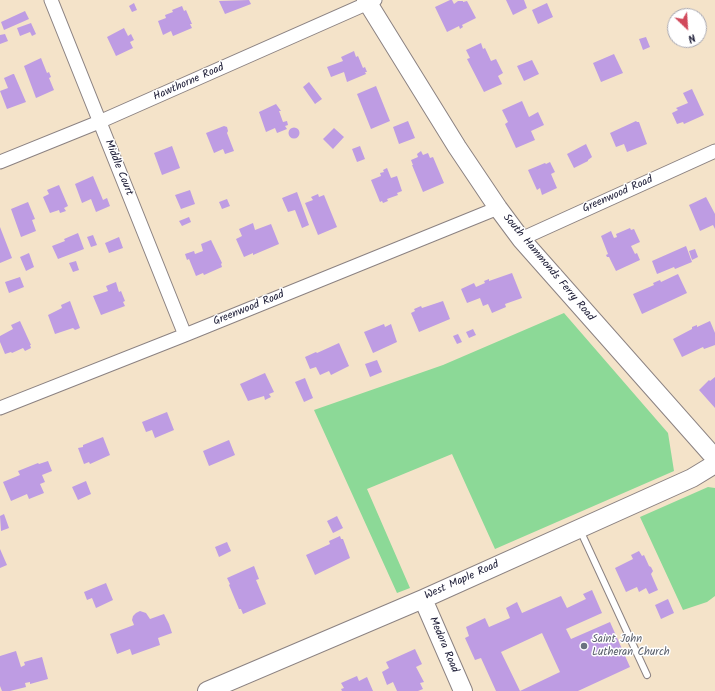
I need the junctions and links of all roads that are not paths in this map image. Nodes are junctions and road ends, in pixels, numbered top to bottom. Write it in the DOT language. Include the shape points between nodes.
graph roads {
  1 [pos="51,0"];
  2 [pos="370,1"];
  3 [pos="99,122"];
  4 [pos="715,151"];
  5 [pos="0,162"];
  6 [pos="498,208"];
  7 [pos="521,239"];
  8 [pos="185,335"];
  9 [pos="0,408"];
  10 [pos="715,458"];
  11 [pos="715,464"];
  12 [pos="579,529"];
  13 [pos="423,598"];
  14 [pos="647,675"];
  15 [pos="207,691"];
  16 [pos="463,691"];
  1 -- 3 [label="street, Middle Court"];
  2 -- 3 [label="street, Hawthorne Road"];
  2 -- 6 [label="street, South Hammonds Ferry Road" via="457,147"];
  3 -- 5 [label="street, Hawthorne Road"];
  3 -- 8 [label="street, Middle Court"];
  4 -- 7 [label="street, Greenwood Road"];
  6 -- 7 [label="street, South Hammonds Ferry Road"];
  6 -- 8 [label="street, Greenwood Road"];
  7 -- 10 [label="street, South Hammonds Ferry Road"];
  8 -- 9 [label="street, Greenwood Road"];
  11 -- 12 [label="street, West Maple Road" via="692,478"];
  12 -- 13 [label="street, West Maple Road"];
  12 -- 14 [label="lane"];
  13 -- 15 [label="street, West Maple Road"];
  13 -- 16 [label="street, Medora Road"];
}
